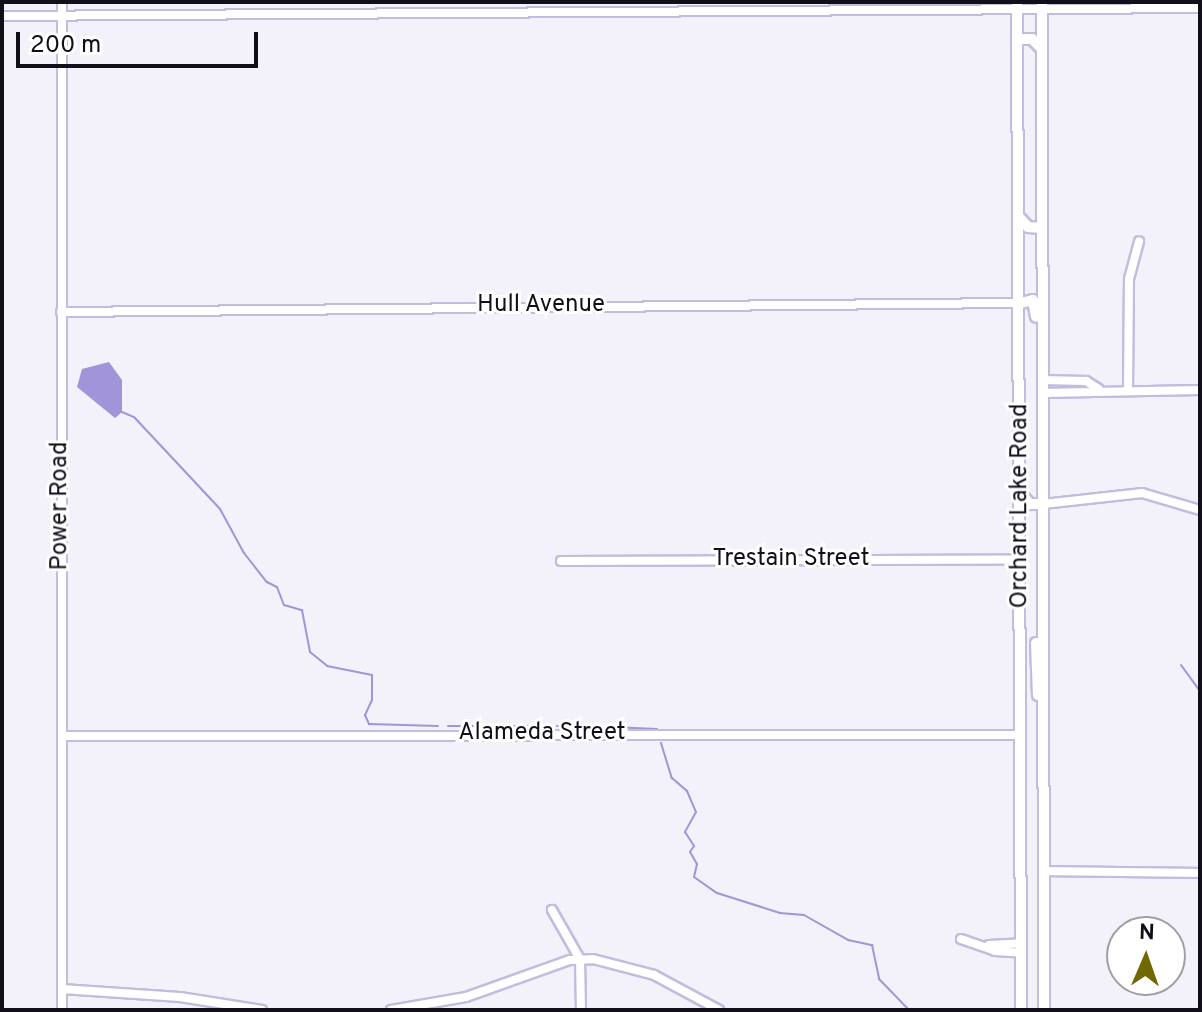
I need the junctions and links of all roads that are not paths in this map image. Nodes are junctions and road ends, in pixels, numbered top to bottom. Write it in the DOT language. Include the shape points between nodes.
graph roads {
  1 [pos="62,2"];
  2 [pos="906,5"];
  3 [pos="1017,5"];
  4 [pos="1042,6"];
  5 [pos="1200,8"];
  6 [pos="61,15"];
  7 [pos="2,16"];
  8 [pos="1019,39"];
  9 [pos="1042,49"];
  10 [pos="1019,217"];
  11 [pos="1042,228"];
  12 [pos="1139,241"];
  13 [pos="1020,249"];
  14 [pos="1042,249"];
  15 [pos="1021,303"];
  16 [pos="61,312"];
  17 [pos="1042,380"];
  18 [pos="1100,389"];
  19 [pos="1200,390"];
  20 [pos="1128,391"];
  21 [pos="1042,398"];
  22 [pos="1020,493"];
  23 [pos="1043,504"];
  24 [pos="1200,510"];
  25 [pos="1021,559"];
  26 [pos="561,561"];
  27 [pos="1021,611"];
  28 [pos="1043,712"];
  29 [pos="1021,735"];
  30 [pos="62,736"];
  31 [pos="1021,810"];
  32 [pos="1043,824"];
  33 [pos="1043,871"];
  34 [pos="1200,873"];
  35 [pos="552,910"];
  36 [pos="961,939"];
  37 [pos="1022,948"];
  38 [pos="580,959"];
  39 [pos="62,989"];
  40 [pos="62,1010"];
  41 [pos="259,1010"];
  42 [pos="391,1010"];
  43 [pos="581,1010"];
  44 [pos="719,1010"];
  45 [pos="1021,1010"];
  46 [pos="1044,1010"];
  1 -- 6 [label="street, Power Road"];
  2 -- 3 [label="street"];
  2 -- 6 [label="street"];
  3 -- 4 [label="street"];
  3 -- 8 [label="main road, Orchard Lake Road"];
  4 -- 5 [label="street"];
  4 -- 9 [label="main road, Orchard Lake Road"];
  6 -- 7 [label="street"];
  6 -- 16 [label="street, Power Road"];
  8 -- 9 [label="main road" via="1032,39"];
  8 -- 10 [label="main road, Orchard Lake Road"];
  9 -- 11 [label="main road, Orchard Lake Road"];
  10 -- 11 [label="main road" via="1028,227"];
  10 -- 13 [label="main road, Orchard Lake Road"];
  11 -- 14 [label="main road, Orchard Lake Road"];
  12 -- 20 [label="street" via="1129,279"];
  13 -- 14 [label="main road"];
  13 -- 15 [label="main road, Orchard Lake Road"];
  14 -- 17 [label="main road, Orchard Lake Road"];
  15 -- 16 [label="street, Hull Avenue"];
  15 -- 21 [label="main road" via="1033,300 1035,306 1035,371"];
  15 -- 22 [label="main road, Orchard Lake Road"];
  16 -- 30 [label="street, Power Road"];
  17 -- 18 [label="street" via="1086,381"];
  17 -- 21 [label="main road, Orchard Lake Road"];
  18 -- 20 [label="street"];
  18 -- 21 [label="street"];
  19 -- 20 [label="street"];
  21 -- 23 [label="main road, Orchard Lake Road"];
  22 -- 23 [label="main road" via="1030,504"];
  22 -- 25 [label="main road, Orchard Lake Road"];
  23 -- 24 [label="street" via="1142,493"];
  23 -- 28 [label="main road, Orchard Lake Road"];
  25 -- 26 [label="street, Trestain Street"];
  25 -- 27 [label="main road, Orchard Lake Road"];
  27 -- 28 [label="main road" via="1036,617 1036,682"];
  27 -- 29 [label="main road, Orchard Lake Road"];
  28 -- 32 [label="main road, Orchard Lake Road"];
  29 -- 30 [label="street, Alameda Street"];
  29 -- 31 [label="main road, Orchard Lake Road"];
  30 -- 39 [label="street, Power Road"];
  31 -- 32 [label="main road" via="1028,823"];
  31 -- 37 [label="main road, Orchard Lake Road"];
  32 -- 33 [label="main road, Orchard Lake Road"];
  33 -- 34 [label="street"];
  33 -- 46 [label="main road, Orchard Lake Road"];
  35 -- 38 [label="street"];
  36 -- 37 [label="street"];
  37 -- 45 [label="main road, Orchard Lake Road"];
  38 -- 42 [label="street" via="466,997"];
  38 -- 43 [label="street"];
  38 -- 44 [label="street" via="654,975"];
  39 -- 40 [label="street, Power Road"];
  39 -- 41 [label="street" via="180,997"];
}
